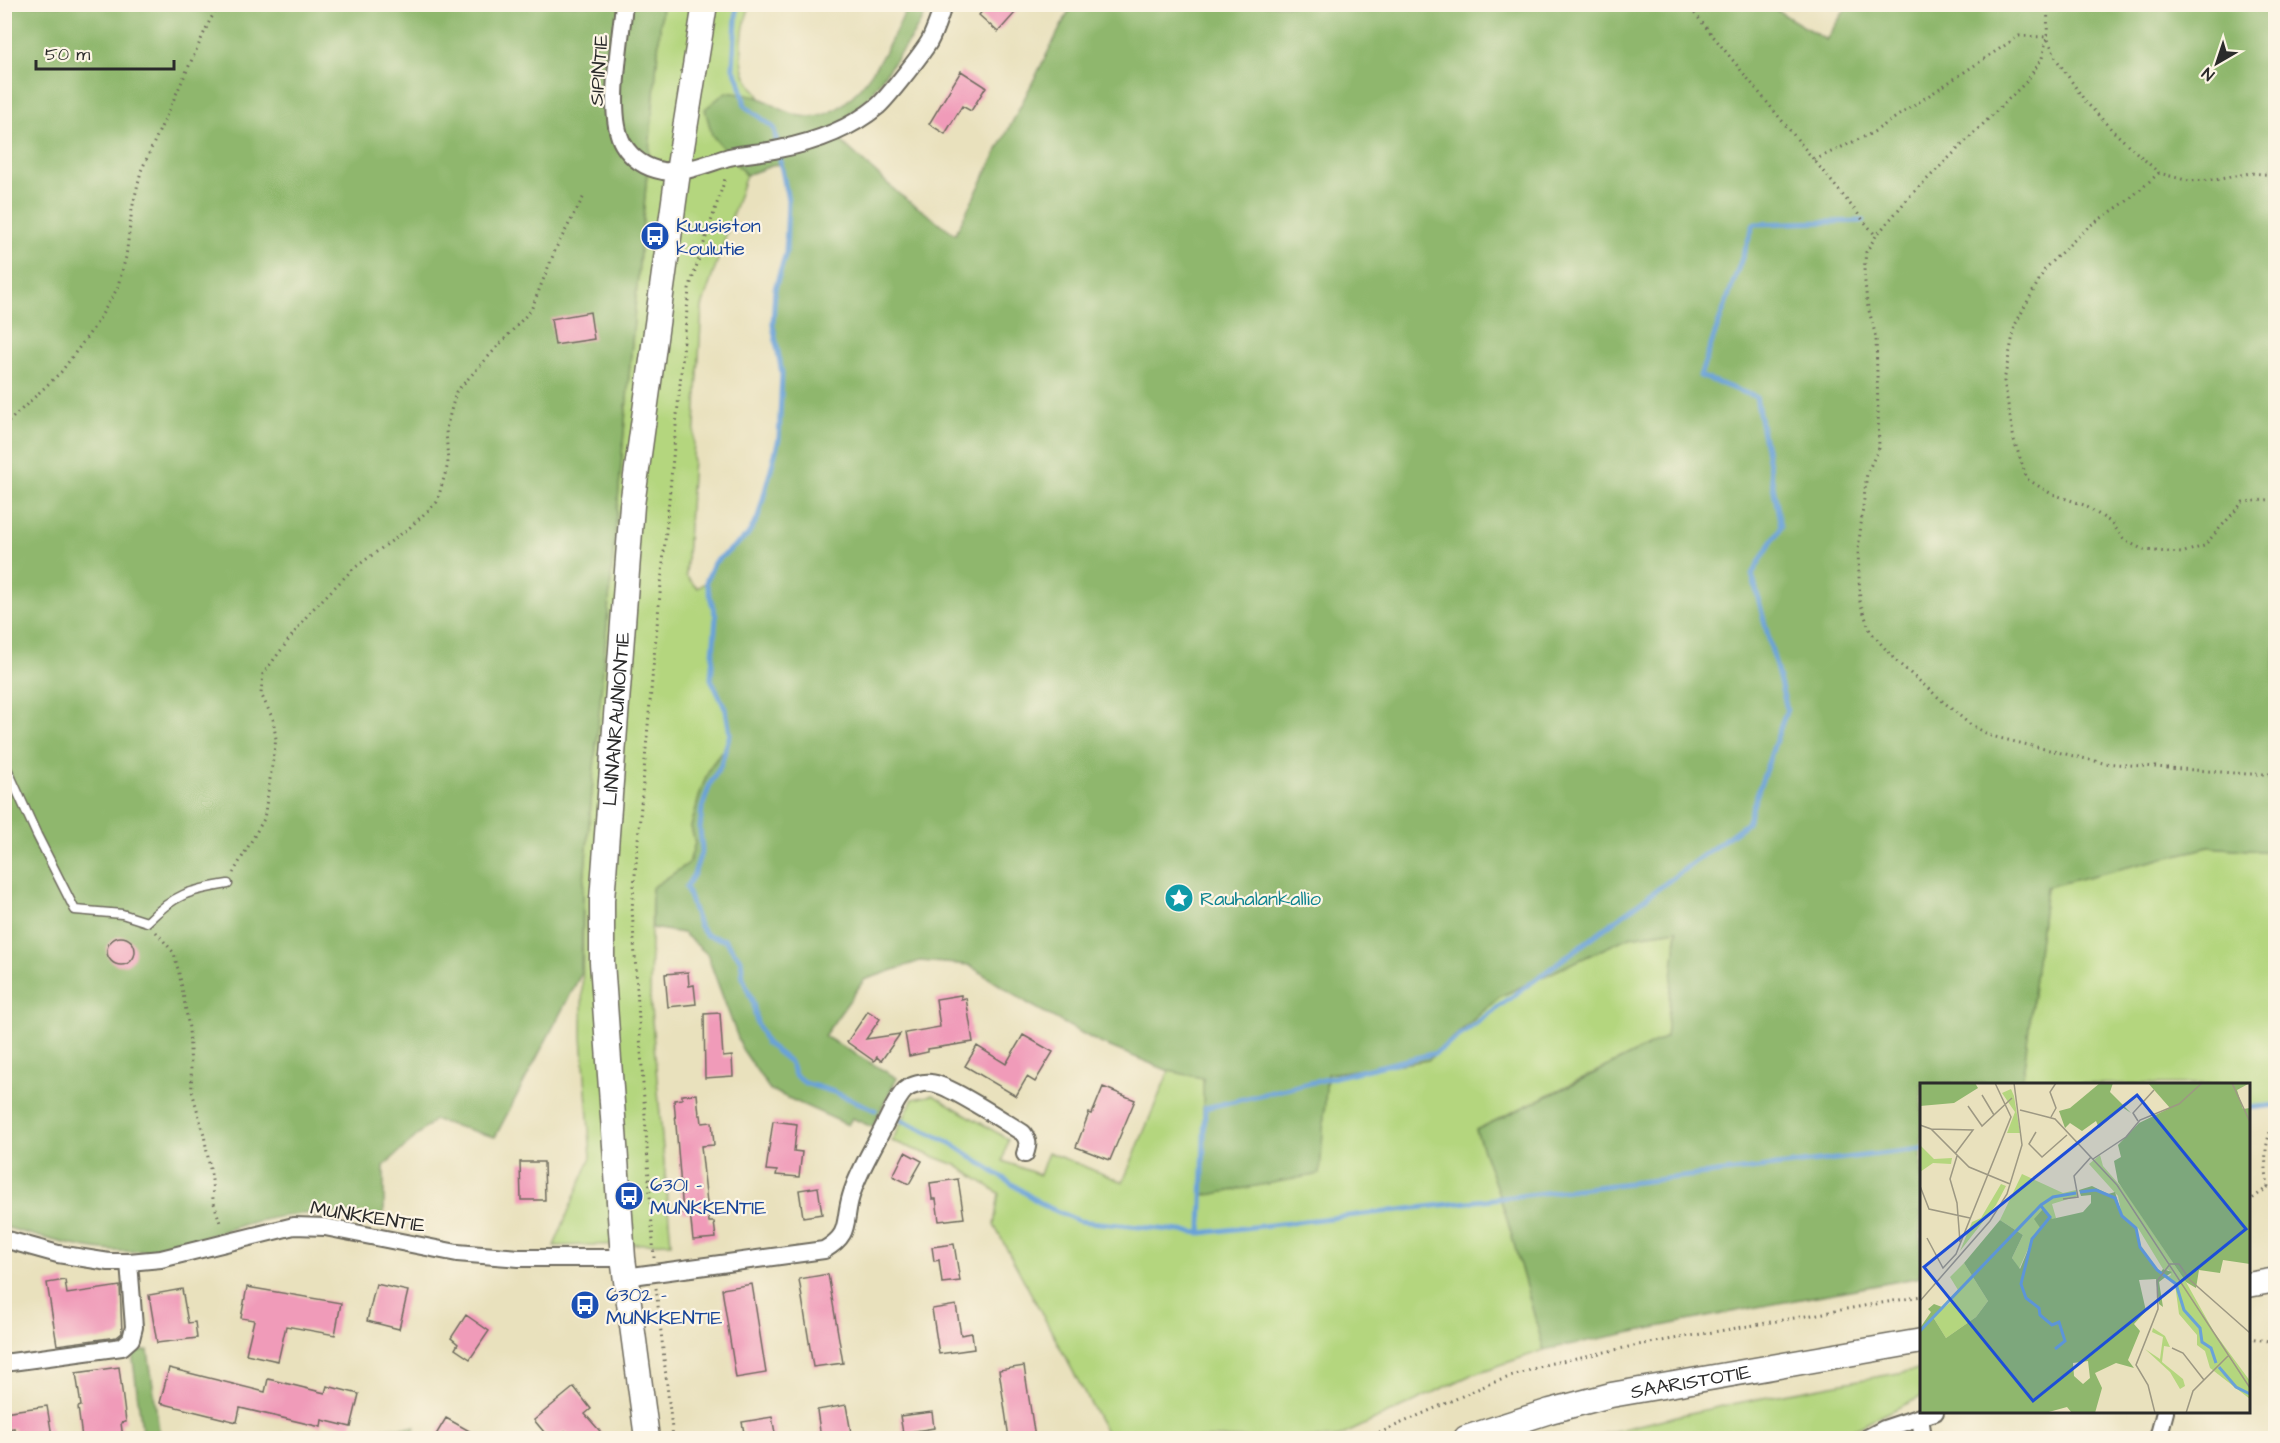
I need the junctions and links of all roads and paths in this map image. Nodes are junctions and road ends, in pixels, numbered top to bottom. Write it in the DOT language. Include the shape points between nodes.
graph roads {
  1 [pos="220,4"];
  2 [pos="624,4"];
  3 [pos="705,4"];
  4 [pos="944,4"];
  5 [pos="1687,4"];
  6 [pos="2048,4"];
  7 [pos="2047,37"];
  8 [pos="732,157"];
  9 [pos="1814,159"];
  10 [pos="678,172"];
  11 [pos="2159,173"];
  12 [pos="2276,176"];
  13 [pos="584,195"];
  14 [pos="1876,236"];
  15 [pos="4,426"];
  16 [pos="2276,499"];
  17 [pos="4,762"];
  18 [pos="2276,774"];
  19 [pos="228,884"];
  20 [pos="147,922"];
  21 [pos="2276,1116"];
  22 [pos="1025,1154"];
  23 [pos="2276,1185"];
  24 [pos="2268,1187"];
  25 [pos="2250,1200"];
  26 [pos="4,1239"];
  27 [pos="227,1244"];
  28 [pos="129,1262"];
  29 [pos="624,1267"];
  30 [pos="654,1273"];
  31 [pos="2276,1280"];
  32 [pos="2250,1285"];
  33 [pos="1920,1296"];
  34 [pos="2250,1338"];
  35 [pos="1920,1341"];
  36 [pos="2276,1342"];
  37 [pos="4,1363"];
  38 [pos="2164,1413"];
  39 [pos="1928,1414"];
  40 [pos="647,1438"];
  41 [pos="673,1438"];
  42 [pos="1368,1438"];
  43 [pos="1466,1438"];
  44 [pos="1867,1438"];
  45 [pos="1923,1438"];
  46 [pos="2158,1438"];
  1 -- 15 [label="path" via="141,171 117,290 61,372"];
  2 -- 10 [label="street, SIPINTIE" via="615,105 622,142 645,166"];
  3 -- 10 [label="street, LINNANRAUNIONTIE"];
  4 -- 8 [label="street" via="929,42 879,105 847,128 812,141"];
  5 -- 9 [label="path"];
  6 -- 7 [label="path"];
  7 -- 9 [label="path" via="2019,36 1872,133"];
  7 -- 11 [label="path" via="2057,60 2085,101"];
  7 -- 14 [label="path" via="2042,58 2026,81 1939,165"];
  8 -- 10 [label="street"];
  8 -- 30 [label="path" via="689,289 632,909"];
  9 -- 14 [label="path"];
  10 -- 29 [label="street, LINNANRAUNIONTIE" via="632,505 602,900 603,972"];
  11 -- 12 [label="path" via="2189,181 2250,173"];
  11 -- 16 [label="path" via="2127,201 2088,226 2046,267 2015,325 2004,381 2014,440 2027,479 2050,493 2084,505 2112,523 2124,540 2144,550 2181,553 2204,546 2243,502"];
  13 -- 19 [label="path" via="555,248 531,310 456,392 446,429 448,464 437,502 378,553 352,569 309,613 263,674 261,694 273,719 276,739 264,819"];
  14 -- 18 [label="path" via="1866,252 1864,271 1876,337 1879,448 1867,473 1858,550 1860,602 1870,631 1915,678 1968,723 1990,736 2103,763"];
  17 -- 20 [label="lane" via="75,910 122,914"];
  19 -- 20 [label="lane" via="199,889 166,902"];
  20 -- 27 [label="path" via="174,953 189,1028 192,1091 204,1135 213,1200"];
  21 -- 24 [label="path" via="2264,1159"];
  22 -- 30 [label="street, MUNKKENTIE" via="1028,1145 1023,1133 946,1088 932,1083 917,1084 905,1090 897,1102 863,1168 848,1205 844,1234 836,1244 824,1250"];
  23 -- 24 [label="path"];
  24 -- 25 [label="path"];
  26 -- 28 [label="street, MUNKKENTIE" via="58,1254"];
  27 -- 28 [label="street, MUNKKENTIE"];
  27 -- 29 [label="street, MUNKKENTIE" via="294,1226 315,1226 457,1253"];
  28 -- 37 [label="street" via="134,1327 131,1339 122,1347"];
  29 -- 30 [label="street, MUNKKENTIE"];
  29 -- 40 [label="street, LINNANRAUNIONTIE"];
  30 -- 41 [label="path"];
  31 -- 32 [label="street"];
  33 -- 42 [label="path" via="1548,1364 1489,1384"];
  34 -- 36 [label="path"];
  35 -- 43 [label="street, SAARISTOTIE" via="1611,1395"];
  38 -- 46 [label="street"];
  39 -- 44 [label="street"];
  39 -- 45 [label="street"];
}
